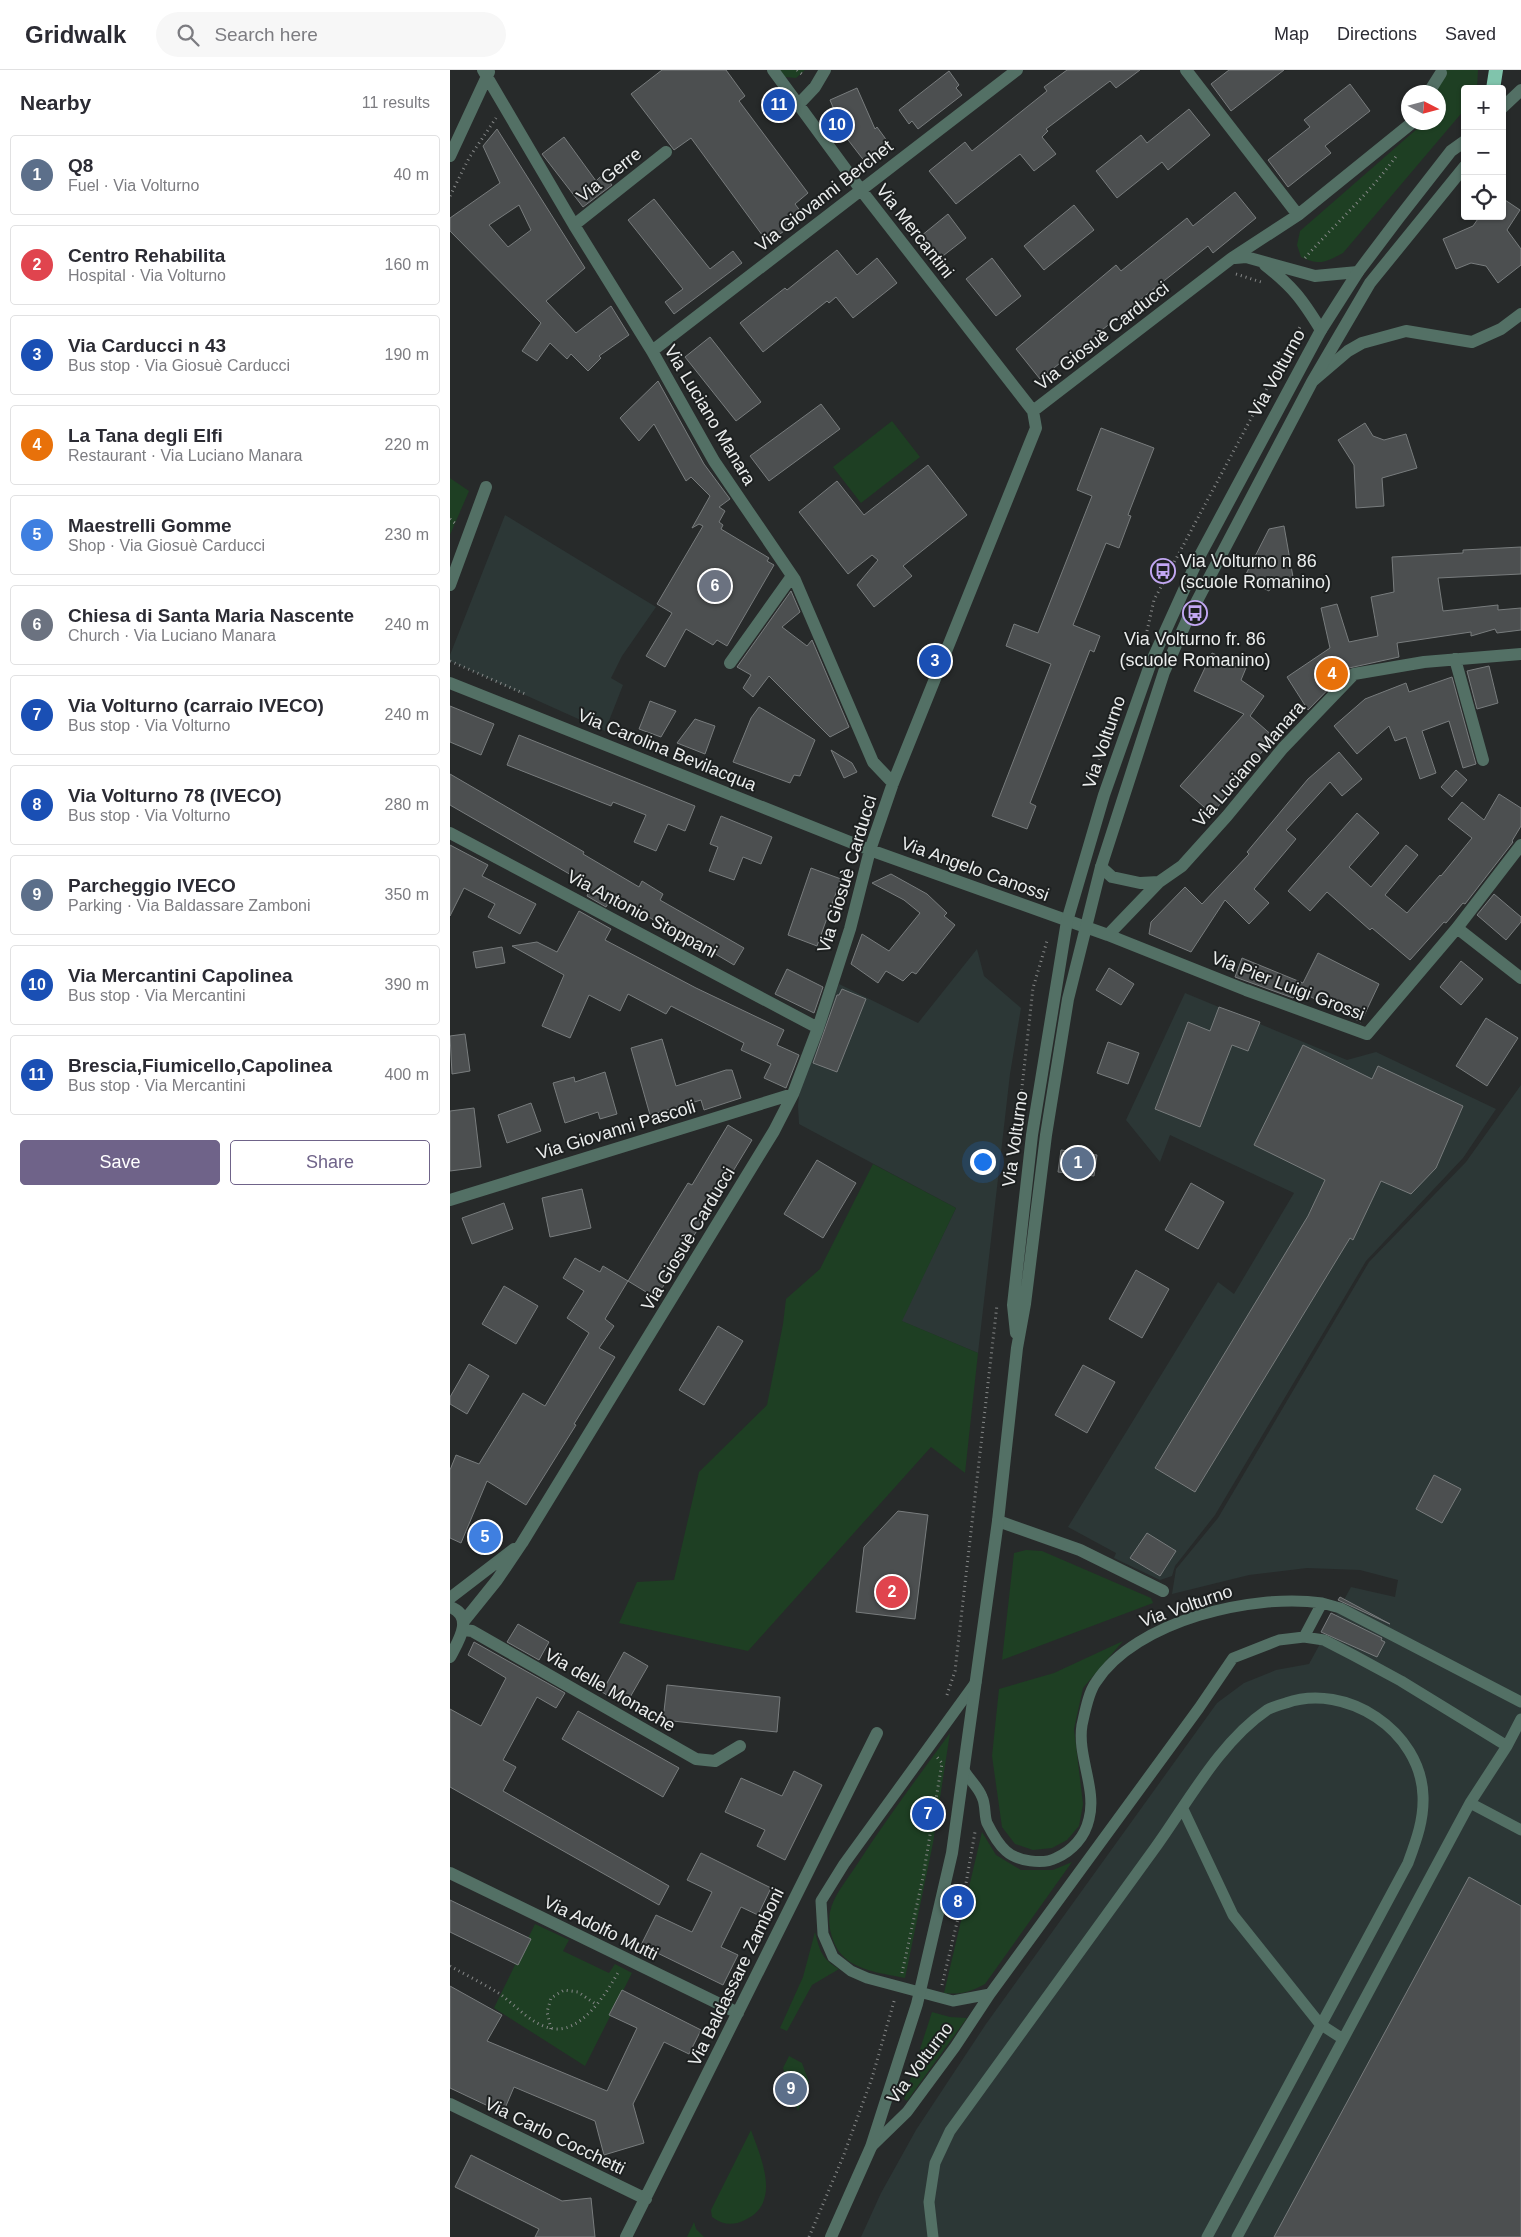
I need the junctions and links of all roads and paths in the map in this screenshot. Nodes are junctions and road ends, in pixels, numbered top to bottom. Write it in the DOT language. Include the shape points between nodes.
graph roads {
  1 [pos="773,70"];
  2 [pos="825,70"];
  3 [pos="1017,70"];
  4 [pos="1186,70"];
  5 [pos="1496,70"];
  6 [pos="487,72"];
  7 [pos="1440,73"];
  8 [pos="1434,85"];
  9 [pos="1494,85"];
  10 [pos="1521,90"];
  11 [pos="1506,104"];
  12 [pos="798,106"];
  13 [pos="504,108"];
  14 [pos="1403,130"];
  15 [pos="1461,144"];
  16 [pos="1402,148"];
  17 [pos="666,152"];
  18 [pos="450,156"];
  19 [pos="1461,171"];
  20 [pos="861,190"];
  21 [pos="450,196"];
  22 [pos="1298,215"];
  23 [pos="574,225"];
  24 [pos="1232,258"];
  25 [pos="1259,260"];
  26 [pos="1302,261"];
  27 [pos="1215,272"];
  28 [pos="1358,272"];
  29 [pos="1268,287"];
  30 [pos="1521,314"];
  31 [pos="1321,330"];
  32 [pos="652,350"];
  33 [pos="1312,382"];
  34 [pos="1033,411"];
  35 [pos="486,487"];
  36 [pos="792,576"];
  37 [pos="450,585"];
  38 [pos="1521,654"];
  39 [pos="1455,659"];
  40 [pos="730,663"];
  41 [pos="450,683"];
  42 [pos="1483,760"];
  43 [pos="893,783"];
  44 [pos="450,833"];
  45 [pos="1521,845"];
  46 [pos="870,850"];
  47 [pos="1101,867"];
  48 [pos="1159,882"];
  49 [pos="1067,921"];
  50 [pos="1087,928"];
  51 [pos="1456,928"];
  52 [pos="1108,935"];
  53 [pos="1521,978"];
  54 [pos="818,1028"];
  55 [pos="792,1094"];
  56 [pos="450,1200"];
  57 [pos="1017,1348"];
  58 [pos="998,1520"];
  59 [pos="522,1543"];
  60 [pos="1163,1591"];
  61 [pos="450,1598"];
  62 [pos="1322,1603"];
  63 [pos="450,1607"];
  64 [pos="463,1629"];
  65 [pos="1304,1638"];
  66 [pos="450,1645"];
  67 [pos="450,1657"];
  68 [pos="977,1681"];
  69 [pos="1521,1702"];
  70 [pos="1521,1719"];
  71 [pos="877,1733"];
  72 [pos="740,1746"];
  73 [pos="1507,1746"];
  74 [pos="965,1772"];
  75 [pos="1470,1803"];
  76 [pos="1183,1810"];
  77 [pos="1521,1830"];
  78 [pos="450,1873"];
  79 [pos="625,1959"];
  80 [pos="450,1966"];
  81 [pos="921,1993"];
  82 [pos="990,1994"];
  83 [pos="597,2005"];
  84 [pos="738,2013"];
  85 [pos="1320,2024"];
  86 [pos="551,2029"];
  87 [pos="1343,2038"];
  88 [pos="450,2104"];
  89 [pos="870,2147"];
  90 [pos="646,2199"];
  91 [pos="626,2237"];
  92 [pos="831,2237"];
  93 [pos="933,2237"];
  94 [pos="1207,2237"];
  95 [pos="1237,2237"];
  1 -- 12 [label="street, Via Mercantini"];
  2 -- 12 [label="street"];
  3 -- 20 [label="street, Via Giovanni Berchet"];
  4 -- 22 [label="street"];
  5 -- 9 [label="highway"];
  6 -- 13 [label="street, Via Luciano Manara"];
  6 -- 18 [label="street"];
  7 -- 8 [label="street"];
  10 -- 11 [label="street"];
  12 -- 20 [label="street, Via Mercantini"];
  13 -- 21 [label="path" via="469,158"];
  13 -- 23 [label="street, Via Luciano Manara"];
  14 -- 22 [label="street, Via Giosuè Carducci"];
  15 -- 28 [label="street, Via Volturno" via="1451,151"];
  16 -- 26 [label="path" via="1373,185"];
  17 -- 23 [label="street, Via Gerre"];
  19 -- 33 [label="street, Via Volturno" via="1370,283"];
  20 -- 32 [label="street, Via Giovanni Berchet"];
  20 -- 34 [label="street, Via Mercantini"];
  22 -- 24 [label="street, Via Giosuè Carducci"];
  23 -- 32 [label="street, Via Luciano Manara"];
  24 -- 25 [label="street" via="1246,256"];
  24 -- 27 [label="street, Via Giosuè Carducci"];
  25 -- 28 [label="street" via="1315,276"];
  25 -- 31 [label="street" via="1290,285"];
  27 -- 29 [label="path" via="1239,275"];
  27 -- 34 [label="street, Via Giosuè Carducci"];
  28 -- 31 [label="street, Via Volturno"];
  30 -- 33 [label="street" via="1501,329 1472,342 1406,331 1362,343"];
  31 -- 49 [label="street, Via Volturno" via="1198,560 1150,665 1104,795"];
  32 -- 36 [label="street, Via Luciano Manara" via="714,461"];
  33 -- 47 [label="street, Via Volturno" via="1188,618 1164,672"];
  34 -- 43 [label="street, Via Giosuè Carducci" via="1036,422 1034,436"];
  35 -- 37 [label="street"];
  36 -- 40 [label="street"];
  36 -- 43 [label="street, Via Luciano Manara" via="873,762"];
  38 -- 39 [label="street, Via Luciano Manara"];
  39 -- 42 [label="street"];
  39 -- 48 [label="street, Via Luciano Manara" via="1354,674 1283,748 1182,866"];
  41 -- 46 [label="street, Via Carolina Bevilacqua"];
  43 -- 46 [label="street, Via Giosuè Carducci"];
  44 -- 54 [label="street, Via Antonio Stoppani"];
  45 -- 51 [label="street, Via Pier Luigi Grossi"];
  46 -- 49 [label="street, Via Angelo Canossi"];
  46 -- 54 [label="street, Via Giosuè Carducci" via="850,929"];
  47 -- 48 [label="street" via="1112,878 1140,883"];
  47 -- 50 [label="street, Via Volturno"];
  48 -- 52 [label="street, Via Luciano Manara"];
  49 -- 50 [label="street, Via Pier Luigi Grossi"];
  49 -- 57 [label="street, Via Volturno" via="1032,1135 1013,1304"];
  50 -- 52 [label="street, Via Pier Luigi Grossi"];
  50 -- 57 [label="street, Via Volturno" via="1066,1009"];
  51 -- 52 [label="street, Via Pier Luigi Grossi" via="1367,1034"];
  51 -- 53 [label="street"];
  54 -- 55 [label="street, Via Giosuè Carducci"];
  55 -- 56 [label="street, Via Giovanni Pascoli"];
  55 -- 59 [label="street, Via Giosuè Carducci" via="774,1131"];
  57 -- 58 [label="street, Via Volturno"];
  58 -- 60 [label="street, Via Volturno" via="1080,1550"];
  58 -- 68 [label="street, Via Volturno"];
  59 -- 61 [label="street, Via Giosuè Carducci"];
  59 -- 64 [label="street, Via Giosuè Carducci"];
  62 -- 65 [label="lane"];
  62 -- 69 [label="lane, Via Volturno" via="1340,1608"];
  62 -- 74 [label="lane, Via Volturno" via="1301,1600 1250,1602 1211,1612 1172,1625 1137,1642 1116,1658 1095,1683 1082,1727 1091,1799 1089,1819 1071,1850 1054,1860 1039,1862 1007,1853 986,1821 982,1797"];
  63 -- 64 [label="street" via="460,1614"];
  64 -- 66 [label="street, Via Giosuè Carducci"];
  64 -- 67 [label="street, Via Giosuè Carducci"];
  64 -- 72 [label="street, Via delle Monache" via="472,1631 696,1759 715,1761"];
  65 -- 73 [label="lane, Via Volturno" via="1324,1640 1353,1655"];
  65 -- 82 [label="lane, Via Volturno" via="1279,1640 1233,1658"];
  68 -- 74 [label="street, Via Volturno"];
  68 -- 81 [label="lane" via="844,1864 822,1901 823,1934 833,1957 848,1973"];
  70 -- 73 [label="lane"];
  71 -- 84 [label="street, Via Baldassare Zamboni"];
  73 -- 75 [label="lane"];
  74 -- 81 [label="street, Via Volturno" via="952,1854"];
  75 -- 77 [label="lane"];
  75 -- 87 [label="lane"];
  76 -- 85 [label="lane" via="1233,1915"];
  76 -- 85 [label="lane" via="1230,1741 1269,1709 1296,1699 1327,1698 1354,1705 1380,1719 1400,1737 1416,1766 1423,1795 1421,1825 1408,1863"];
  76 -- 93 [label="lane" via="950,2132 935,2163 929,2202"];
  78 -- 79 [label="street, Via Adolfo Mutti"];
  79 -- 83 [label="path"];
  79 -- 84 [label="street, Via Adolfo Mutti"];
  80 -- 86 [label="path"];
  81 -- 82 [label="lane, Via Volturno" via="953,2001"];
  81 -- 89 [label="street, Via Volturno"];
  82 -- 89 [label="lane, Via Volturno" via="907,2112"];
  83 -- 86 [label="path" via="569,2027"];
  83 -- 86 [label="path" via="578,1992 564,1990 551,1998 547,2012"];
  84 -- 90 [label="street, Via Baldassare Zamboni"];
  85 -- 87 [label="lane"];
  85 -- 94 [label="lane"];
  87 -- 95 [label="lane"];
  88 -- 90 [label="street, Via Carlo Cocchetti"];
  89 -- 92 [label="street, Via Volturno"];
  90 -- 91 [label="street, Via Baldassare Zamboni"];
}
